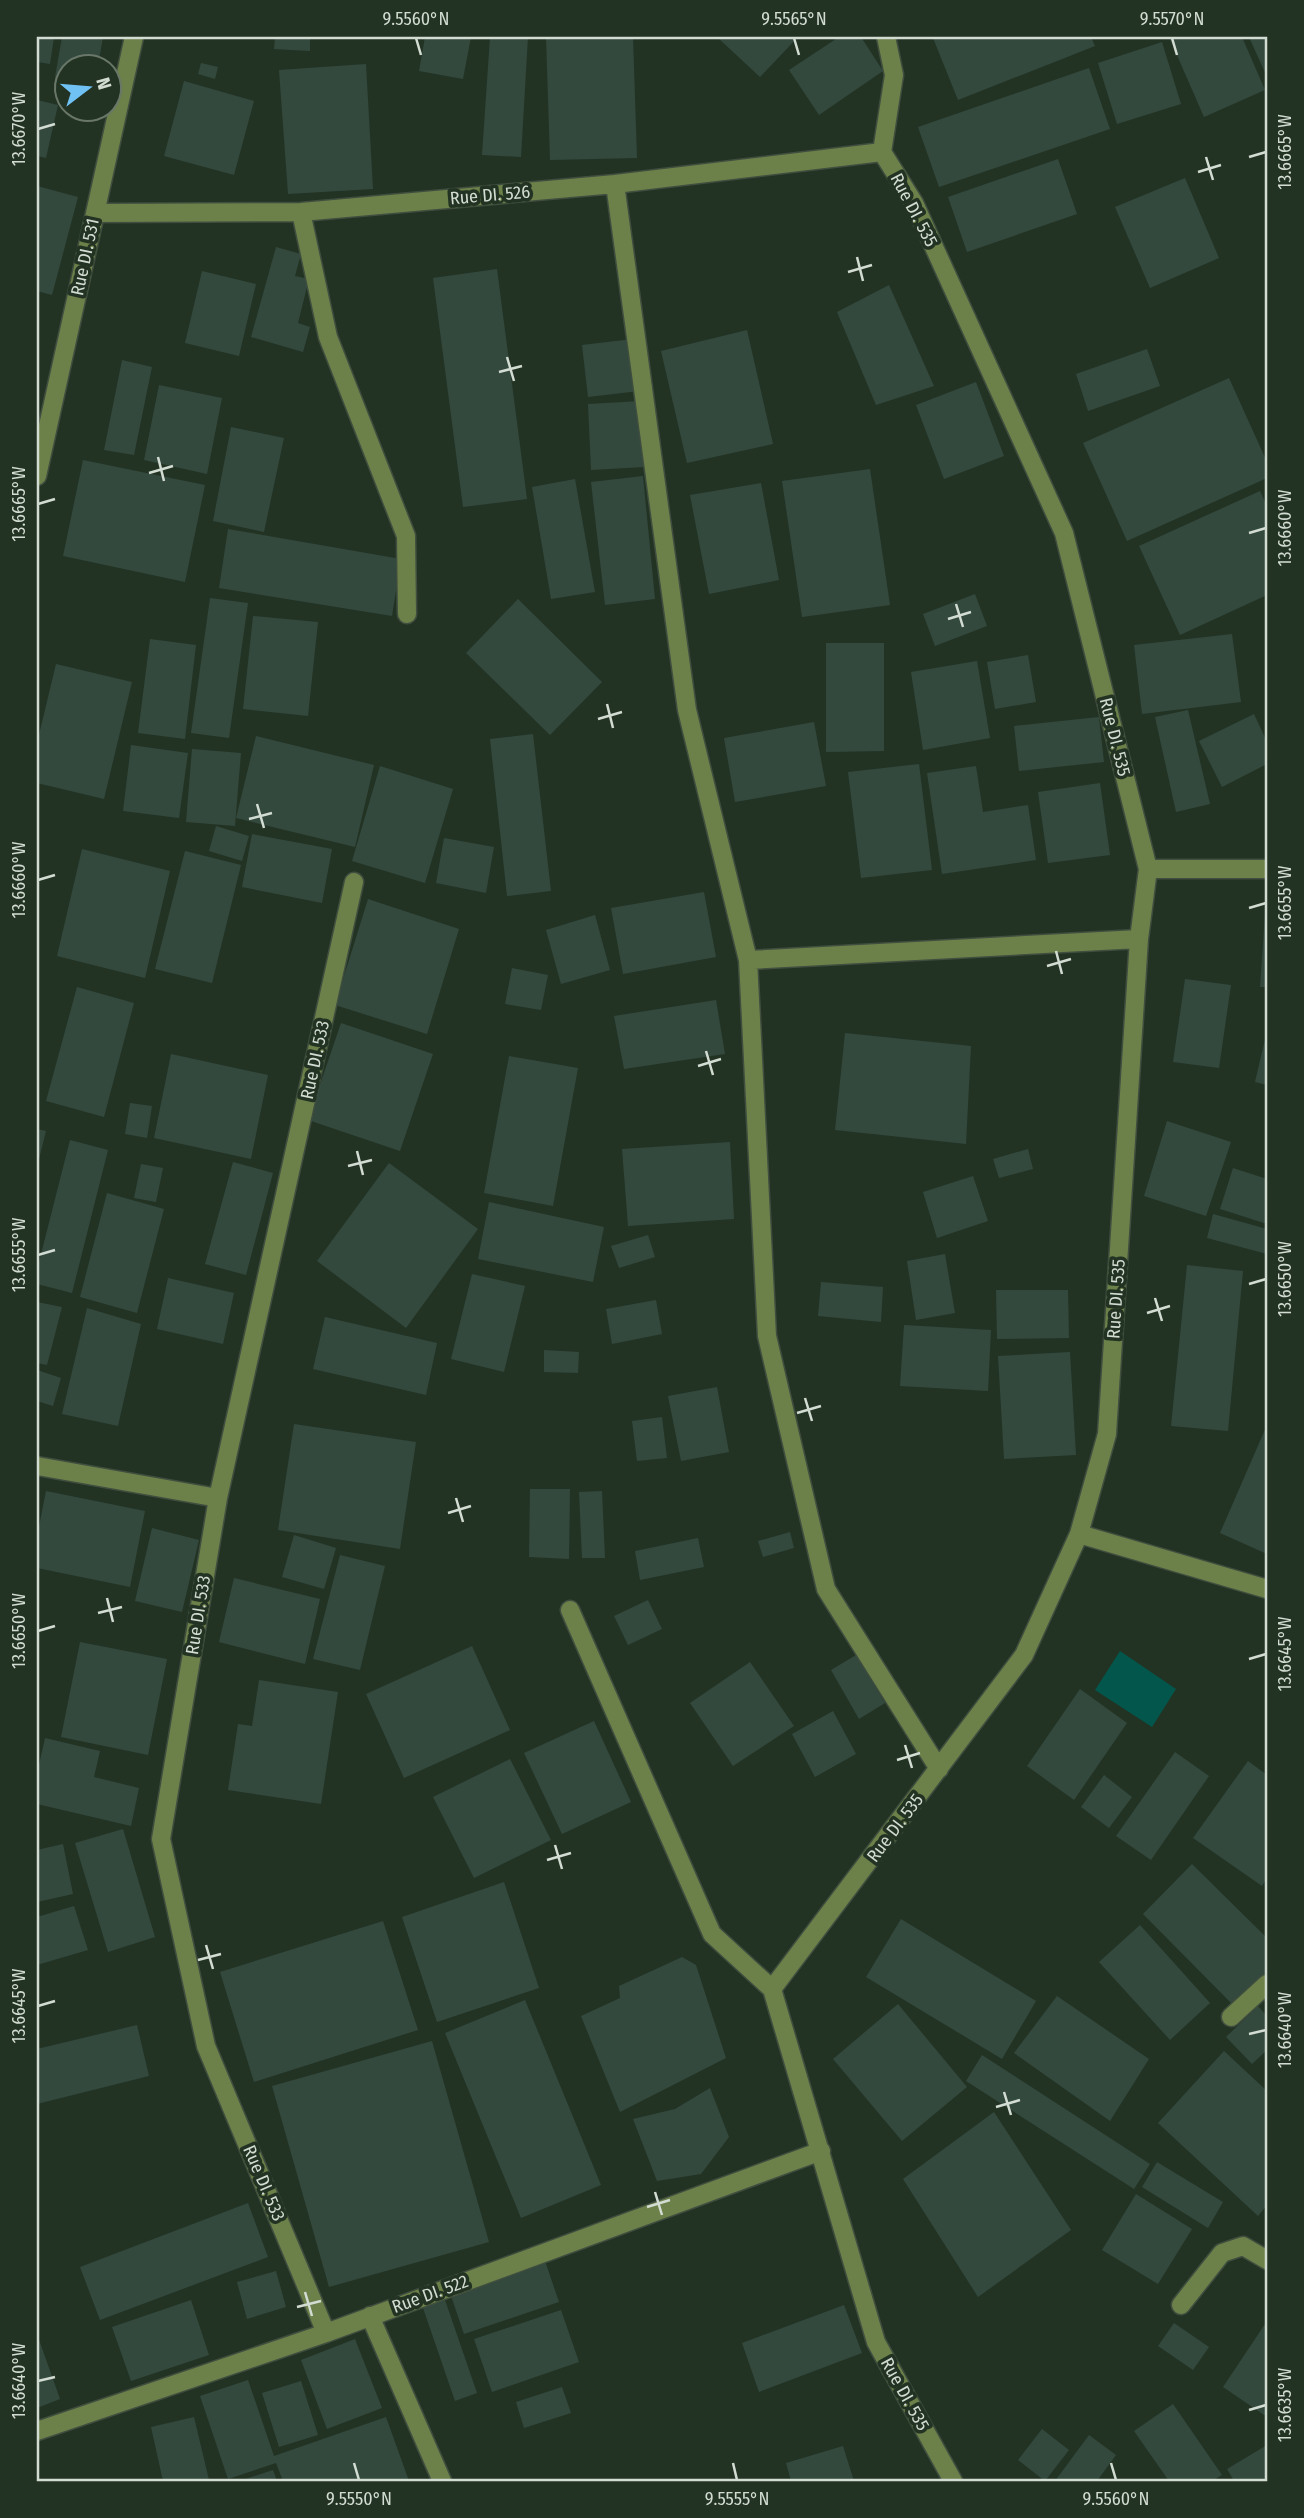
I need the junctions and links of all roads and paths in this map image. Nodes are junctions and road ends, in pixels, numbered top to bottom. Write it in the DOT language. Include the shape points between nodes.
graph roads {
  1 [pos="134,37"];
  2 [pos="886,37"];
  3 [pos="882,152"];
  4 [pos="615,184"];
  5 [pos="301,212"];
  6 [pos="95,213"];
  7 [pos="37,476"];
  8 [pos="407,614"];
  9 [pos="1148,869"];
  10 [pos="1267,869"];
  11 [pos="354,882"];
  12 [pos="1139,940"];
  13 [pos="748,960"];
  14 [pos="37,1466"];
  15 [pos="218,1498"];
  16 [pos="1079,1534"];
  17 [pos="1267,1589"];
  18 [pos="570,1610"];
  19 [pos="939,1769"];
  20 [pos="1267,1984"];
  21 [pos="772,1989"];
  22 [pos="1231,2017"];
  23 [pos="821,2151"];
  24 [pos="1267,2260"];
  25 [pos="1181,2305"];
  26 [pos="370,2316"];
  27 [pos="326,2333"];
  28 [pos="37,2431"];
  29 [pos="442,2481"];
  30 [pos="953,2481"];
  1 -- 6 [label="street, Rue DI. 531"];
  2 -- 3 [label="street, Rue DI. 535" via="894,75"];
  3 -- 4 [label="street, Rue DI. 526"];
  3 -- 9 [label="street, Rue DI. 535" via="914,203 1064,533"];
  4 -- 5 [label="street, Rue DI. 526"];
  4 -- 13 [label="street" via="687,710"];
  5 -- 6 [label="street, Rue DI. 526"];
  5 -- 8 [label="street" via="328,337 406,536"];
  6 -- 7 [label="street, Rue DI. 531"];
  9 -- 10 [label="street"];
  9 -- 12 [label="street, Rue DI. 535"];
  11 -- 15 [label="street, Rue DI. 533"];
  12 -- 13 [label="street"];
  12 -- 16 [label="street, Rue DI. 535" via="1107,1434"];
  13 -- 19 [label="street" via="767,1336 826,1589"];
  14 -- 15 [label="street"];
  15 -- 27 [label="street, Rue DI. 533" via="161,1839 206,2046"];
  16 -- 17 [label="street"];
  16 -- 19 [label="street, Rue DI. 535" via="1024,1655"];
  18 -- 21 [label="street" via="712,1934"];
  19 -- 21 [label="street, Rue DI. 535"];
  20 -- 22 [label="street"];
  21 -- 23 [label="street, Rue DI. 535"];
  23 -- 26 [label="street, Rue DI. 522"];
  23 -- 30 [label="street, Rue DI. 535" via="876,2342"];
  24 -- 25 [label="street" via="1243,2246 1231,2248"];
  26 -- 27 [label="street, Rue DI. 522"];
  26 -- 29 [label="street"];
  27 -- 28 [label="street, Rue DI. 522"];
}
